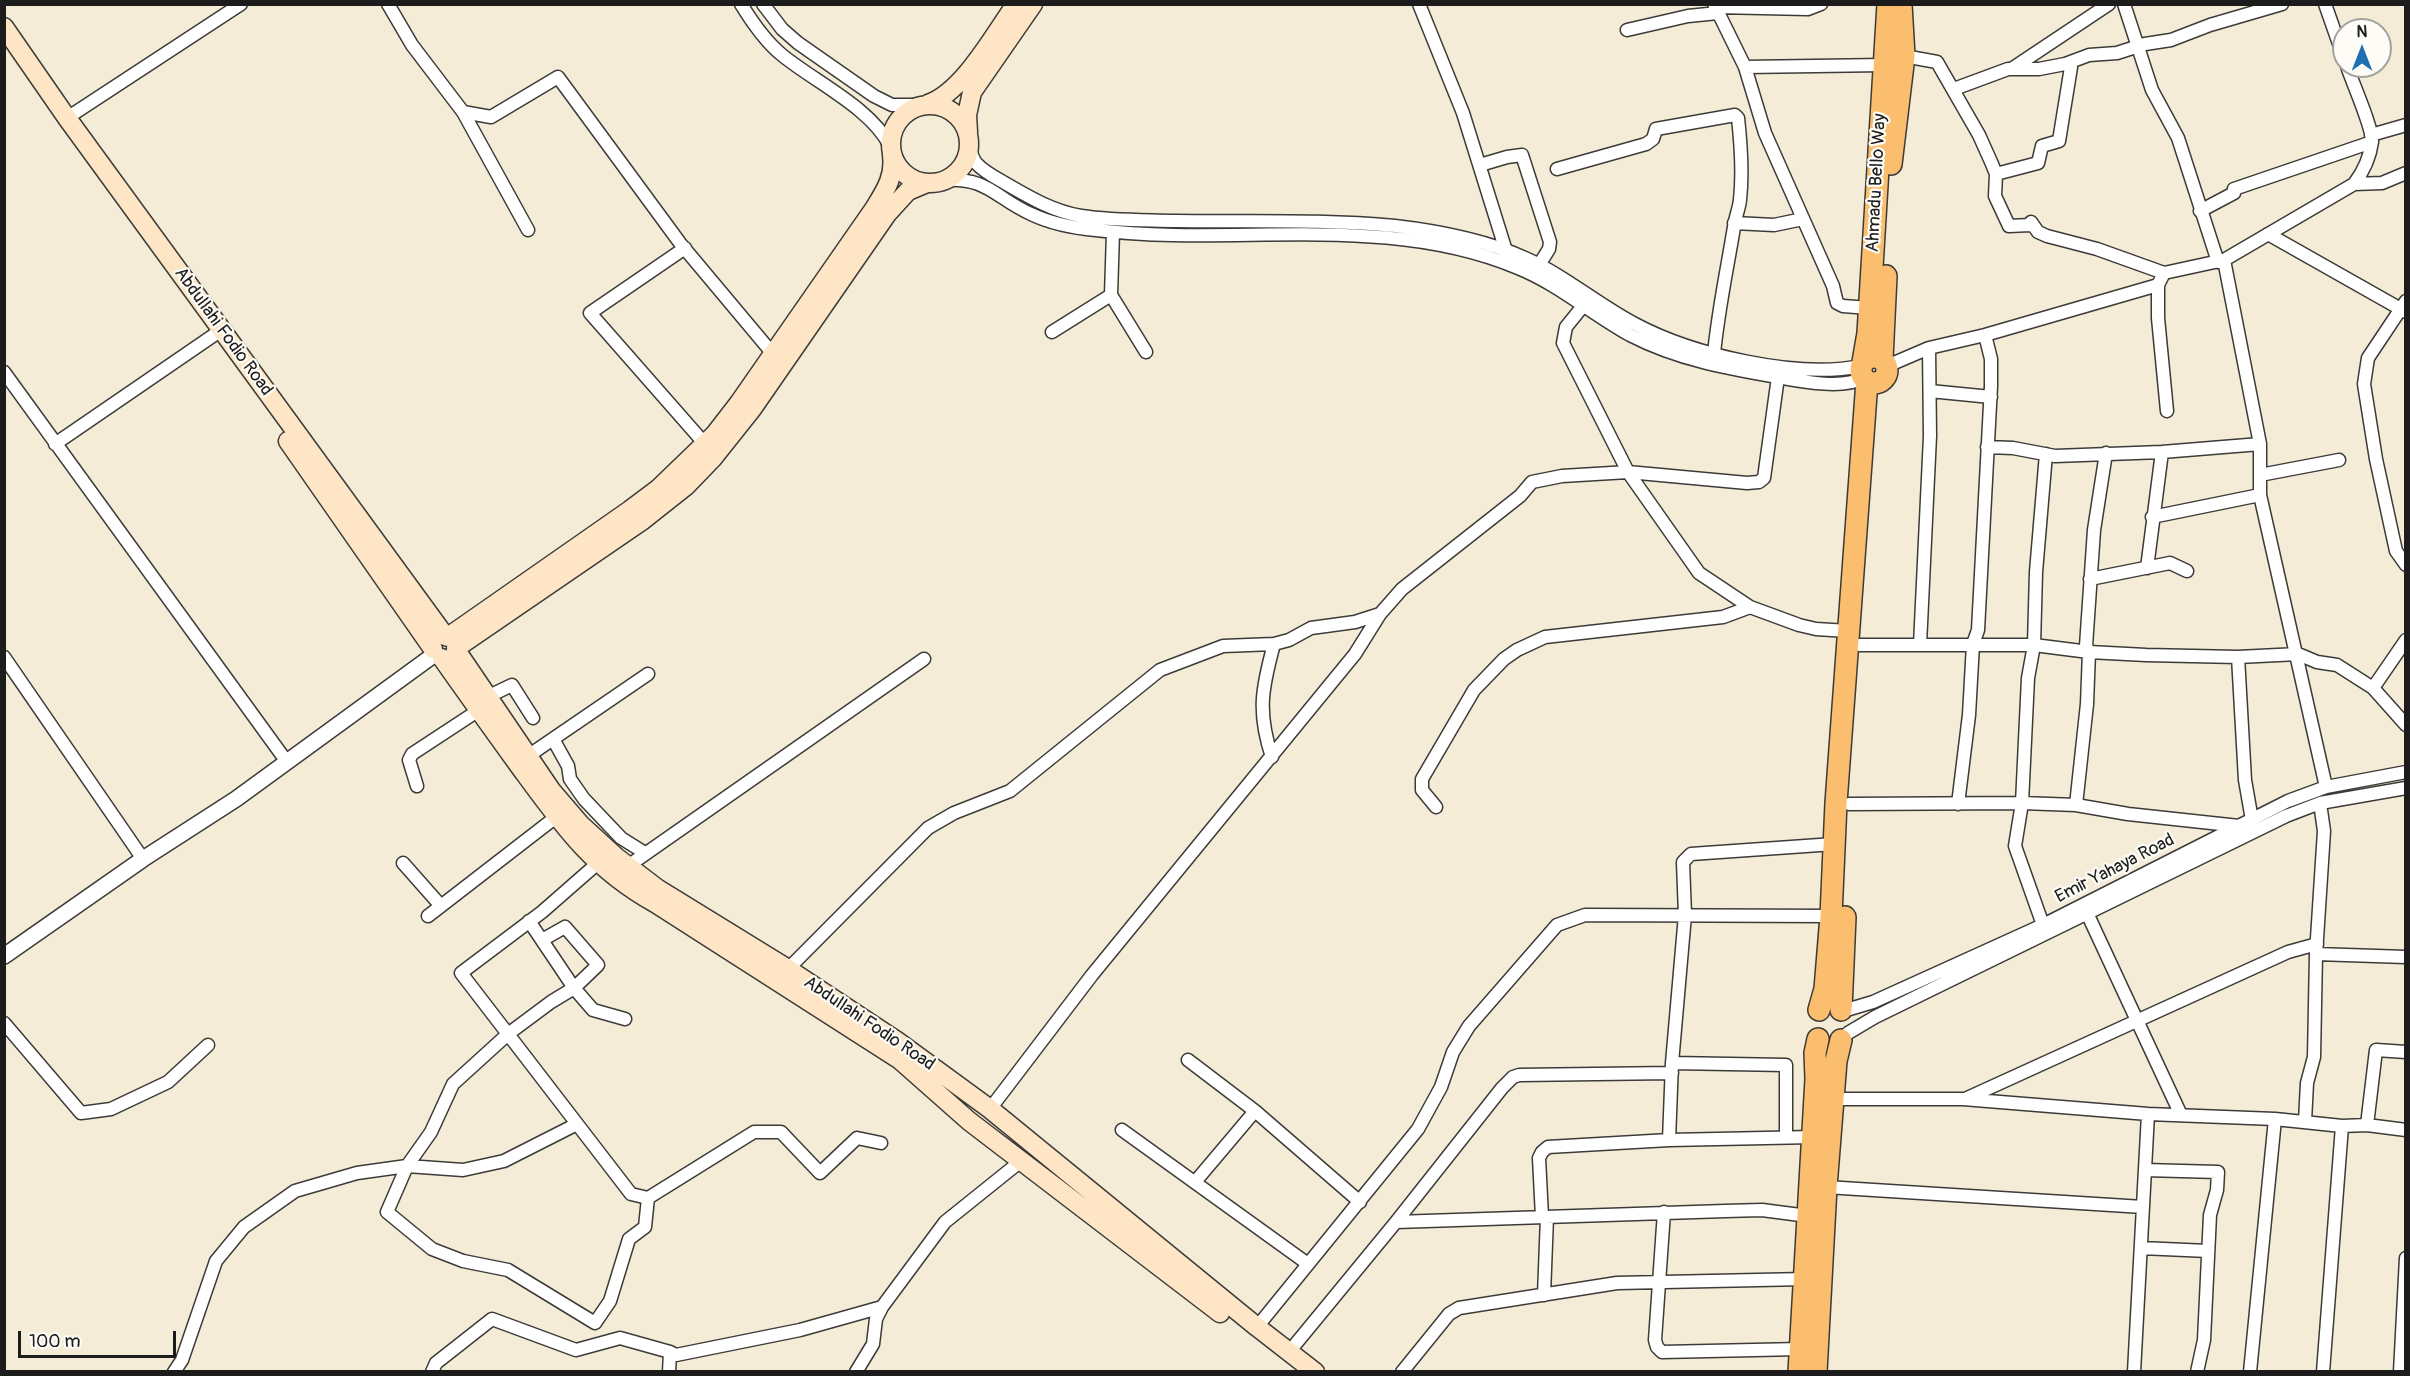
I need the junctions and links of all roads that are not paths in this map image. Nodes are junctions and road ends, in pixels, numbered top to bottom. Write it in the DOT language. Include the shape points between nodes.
graph roads {
  1 [pos="240,4"];
  2 [pos="388,4"];
  3 [pos="741,4"];
  4 [pos="763,4"];
  5 [pos="1016,4"];
  6 [pos="1033,4"];
  7 [pos="1419,4"];
  8 [pos="1821,4"];
  9 [pos="1888,4"];
  10 [pos="1901,4"];
  11 [pos="2109,4"];
  12 [pos="2124,4"];
  13 [pos="2282,4"];
  14 [pos="2325,4"];
  15 [pos="1716,8"];
  16 [pos="2332,24"];
  17 [pos="4,27"];
  18 [pos="1627,30"];
  19 [pos="4,45"];
  20 [pos="2136,48"];
  21 [pos="1904,56"];
  22 [pos="2065,64"];
  23 [pos="1884,65"];
  24 [pos="1745,67"];
  25 [pos="2013,68"];
  26 [pos="2351,78"];
  27 [pos="1954,89"];
  28 [pos="924,105"];
  29 [pos="462,112"];
  30 [pos="67,118"];
  31 [pos="2406,125"];
  32 [pos="2372,139"];
  33 [pos="969,141"];
  34 [pos="891,150"];
  35 [pos="1480,165"];
  36 [pos="1557,170"];
  37 [pos="2406,173"];
  38 [pos="1996,174"];
  39 [pos="935,182"];
  40 [pos="2354,184"];
  41 [pos="2200,211"];
  42 [pos="1803,219"];
  43 [pos="1734,223"];
  44 [pos="528,230"];
  45 [pos="1113,232"];
  46 [pos="2268,234"];
  47 [pos="685,248"];
  48 [pos="1506,251"];
  49 [pos="2221,261"];
  50 [pos="1539,265"];
  51 [pos="2161,279"];
  52 [pos="1111,295"];
  53 [pos="1583,306"];
  54 [pos="2404,307"];
  55 [pos="1869,308"];
  56 [pos="1052,332"];
  57 [pos="214,335"];
  58 [pos="1985,335"];
  59 [pos="1929,348"];
  60 [pos="1146,352"];
  61 [pos="773,354"];
  62 [pos="1714,354"];
  63 [pos="1872,370"];
  64 [pos="4,372"];
  65 [pos="1778,377"];
  66 [pos="1930,391"];
  67 [pos="1991,397"];
  68 [pos="2167,411"];
  69 [pos="55,444"];
  70 [pos="705,444"];
  71 [pos="2260,444"];
  72 [pos="1988,447"];
  73 [pos="2162,452"];
  74 [pos="2106,453"];
  75 [pos="2046,454"];
  76 [pos="2339,460"];
  77 [pos="1628,472"];
  78 [pos="2260,475"];
  79 [pos="2263,498"];
  80 [pos="2152,517"];
  81 [pos="2406,565"];
  82 [pos="2147,568"];
  83 [pos="2187,571"];
  84 [pos="2090,579"];
  85 [pos="1750,607"];
  86 [pos="1380,614"];
  87 [pos="1854,638"];
  88 [pos="2406,640"];
  89 [pos="1274,644"];
  90 [pos="1973,644"];
  91 [pos="1920,645"];
  92 [pos="2034,645"];
  93 [pos="445,647"];
  94 [pos="2089,652"];
  95 [pos="2298,654"];
  96 [pos="4,657"];
  97 [pos="2238,657"];
  98 [pos="924,659"];
  99 [pos="648,674"];
  100 [pos="2373,688"];
  101 [pos="2310,702"];
  102 [pos="483,704"];
  103 [pos="533,718"];
  104 [pos="2406,725"];
  105 [pos="553,739"];
  106 [pos="528,756"];
  107 [pos="1272,757"];
  108 [pos="287,762"];
  109 [pos="2406,772"];
  110 [pos="417,786"];
  111 [pos="2326,787"];
  112 [pos="2406,788"];
  113 [pos="2022,803"];
  114 [pos="2320,803"];
  115 [pos="1849,804"];
  116 [pos="1958,804"];
  117 [pos="2076,805"];
  118 [pos="1436,807"];
  119 [pos="556,817"];
  120 [pos="2246,823"];
  121 [pos="1834,844"];
  122 [pos="645,853"];
  123 [pos="143,859"];
  124 [pos="403,863"];
  125 [pos="598,863"];
  126 [pos="628,866"];
  127 [pos="441,906"];
  128 [pos="2087,913"];
  129 [pos="1685,915"];
  130 [pos="428,916"];
  131 [pos="1831,916"];
  132 [pos="529,921"];
  133 [pos="2043,925"];
  134 [pos="542,940"];
  135 [pos="2317,949"];
  136 [pos="4,956"];
  137 [pos="2406,957"];
  138 [pos="788,969"];
  139 [pos="574,988"];
  140 [pos="1819,1010"];
  141 [pos="1842,1010"];
  142 [pos="625,1019"];
  143 [pos="2136,1019"];
  144 [pos="4,1023"];
  145 [pos="508,1034"];
  146 [pos="1845,1036"];
  147 [pos="1818,1039"];
  148 [pos="208,1045"];
  149 [pos="2406,1052"];
  150 [pos="1188,1060"];
  151 [pos="1672,1068"];
  152 [pos="1833,1099"];
  153 [pos="1963,1099"];
  154 [pos="990,1109"];
  155 [pos="1255,1111"];
  156 [pos="2148,1114"];
  157 [pos="2181,1115"];
  158 [pos="2275,1119"];
  159 [pos="2305,1121"];
  160 [pos="577,1124"];
  161 [pos="2367,1125"];
  162 [pos="2342,1126"];
  163 [pos="1122,1130"];
  164 [pos="2406,1130"];
  165 [pos="1786,1137"];
  166 [pos="1813,1137"];
  167 [pos="1669,1140"];
  168 [pos="881,1143"];
  169 [pos="1021,1161"];
  170 [pos="407,1166"];
  171 [pos="2145,1170"];
  172 [pos="1195,1182"];
  173 [pos="1826,1187"];
  174 [pos="648,1198"];
  175 [pos="1360,1202"];
  176 [pos="2143,1207"];
  177 [pos="1664,1212"];
  178 [pos="1808,1216"];
  179 [pos="1544,1217"];
  180 [pos="1396,1222"];
  181 [pos="2141,1248"];
  182 [pos="2208,1251"];
  183 [pos="2406,1258"];
  184 [pos="1308,1264"];
  185 [pos="1804,1279"];
  186 [pos="1660,1282"];
  187 [pos="1544,1295"];
  188 [pos="882,1307"];
  189 [pos="1257,1327"];
  190 [pos="1800,1349"];
  191 [pos="670,1352"];
  192 [pos="1289,1352"];
  193 [pos="174,1371"];
  194 [pos="432,1371"];
  195 [pos="669,1371"];
  196 [pos="856,1371"];
  197 [pos="1298,1371"];
  198 [pos="1315,1371"];
  199 [pos="1402,1371"];
  200 [pos="1799,1371"];
  201 [pos="1816,1371"];
  202 [pos="2134,1371"];
  203 [pos="2197,1371"];
  204 [pos="2250,1371"];
  205 [pos="2323,1371"];
  206 [pos="2400,1371"];
  1 -- 30 [label="street"];
  2 -- 29 [label="street" via="412,45"];
  3 -- 34 [label="street" via="780,53 860,111 883,132"];
  4 -- 28 [label="street" via="798,43 874,96 892,105"];
  5 -- 28 [label="main road" via="957,84 944,98"];
  6 -- 33 [label="main road" via="972,92 967,115"];
  7 -- 35 [label="street"];
  8 -- 15 [label="street" via="1808,9"];
  9 -- 23 [label="highway, Ahmadu Bello Way"];
  10 -- 21 [label="highway, Ahmadu Bello Way"];
  11 -- 25 [label="street"];
  12 -- 20 [label="street"];
  13 -- 20 [label="street"];
  14 -- 16 [label="street"];
  15 -- 18 [label="street"];
  15 -- 24 [label="street"];
  17 -- 30 [label="main road, Abdullahi Fodio Road"];
  19 -- 57 [label="main road, Abdullahi Fodio Road"];
  20 -- 22 [label="street"];
  20 -- 41 [label="street" via="2152,90 2178,138"];
  21 -- 27 [label="street" via="1937,62"];
  21 -- 63 [label="highway, Ahmadu Bello Way"];
  22 -- 25 [label="street"];
  22 -- 38 [label="street" via="2071,67 2059,141 2042,146 2038,163"];
  23 -- 24 [label="street"];
  23 -- 55 [label="highway, Ahmadu Bello Way"];
  24 -- 42 [label="street" via="1764,133"];
  25 -- 27 [label="street"];
  26 -- 32 [label="street"];
  27 -- 38 [label="street"];
  28 -- 33 [label="main road" via="950,110 959,117"];
  28 -- 34 [label="main road" via="898,120 892,132"];
  29 -- 44 [label="street"];
  29 -- 47 [label="street" via="491,117 558,77"];
  30 -- 93 [label="main road, Abdullahi Fodio Road"];
  31 -- 32 [label="street"];
  32 -- 40 [label="street" via="2362,174"];
  32 -- 41 [label="street" via="2235,189 2234,194"];
  33 -- 39 [label="main road" via="962,166 954,175"];
  33 -- 48 [label="street" via="977,164 987,172 1036,202 1080,215 1389,226 1444,234"];
  34 -- 39 [label="main road" via="905,174"];
  34 -- 61 [label="main road" via="894,168 883,195"];
  35 -- 48 [label="street"];
  35 -- 50 [label="street" via="1522,155 1550,242"];
  36 -- 43 [label="street" via="1646,144 1653,139 1656,129 1735,115 1742,153 1740,202"];
  37 -- 40 [label="street" via="2382,183"];
  38 -- 51 [label="street" via="1995,196 2009,226 2031,222 2047,236 2097,249"];
  39 -- 45 [label="street" via="970,180 1054,224"];
  39 -- 93 [label="main road" via="908,191 887,214 752,409 686,486 643,520"];
  40 -- 46 [label="street"];
  41 -- 49 [label="street"];
  42 -- 43 [label="street" via="1774,225"];
  42 -- 55 [label="street" via="1837,303"];
  43 -- 62 [label="street"];
  45 -- 52 [label="street"];
  45 -- 53 [label="street" via="1415,240 1516,267"];
  46 -- 49 [label="street"];
  46 -- 54 [label="street"];
  47 -- 61 [label="street"];
  47 -- 70 [label="street" via="590,313"];
  48 -- 50 [label="street"];
  49 -- 51 [label="street"];
  49 -- 71 [label="street"];
  50 -- 62 [label="street" via="1648,331"];
  51 -- 58 [label="street"];
  51 -- 68 [label="street" via="2158,318"];
  52 -- 56 [label="street"];
  52 -- 60 [label="street"];
  53 -- 65 [label="street" via="1629,334 1682,357"];
  53 -- 77 [label="street" via="1566,327 1563,343"];
  54 -- 81 [label="street" via="2368,358 2364,384 2396,551"];
  55 -- 63 [label="highway, Ahmadu Bello Way"];
  57 -- 69 [label="street"];
  57 -- 93 [label="main road, Abdullahi Fodio Road"];
  58 -- 59 [label="street"];
  58 -- 67 [label="street" via="1991,359"];
  59 -- 63 [label="street"];
  59 -- 66 [label="street"];
  61 -- 70 [label="main road"];
  62 -- 63 [label="street" via="1795,368"];
  63 -- 65 [label="street" via="1855,382 1846,383"];
  63 -- 87 [label="highway"];
  64 -- 69 [label="street"];
  65 -- 77 [label="street" via="1764,478 1759,482"];
  66 -- 67 [label="street"];
  66 -- 91 [label="street"];
  67 -- 72 [label="street"];
  69 -- 108 [label="street"];
  70 -- 93 [label="main road" via="658,489"];
  71 -- 73 [label="street"];
  71 -- 78 [label="street"];
  72 -- 75 [label="street"];
  72 -- 90 [label="street" via="1978,621"];
  73 -- 74 [label="street"];
  73 -- 80 [label="street"];
  74 -- 75 [label="street"];
  74 -- 84 [label="street"];
  75 -- 92 [label="street"];
  76 -- 78 [label="street"];
  77 -- 85 [label="street" via="1699,573"];
  77 -- 86 [label="street" via="1532,482 1520,496 1402,589"];
  78 -- 79 [label="street"];
  79 -- 80 [label="street"];
  79 -- 95 [label="street" via="2280,588"];
  79 -- 101 [label="street"];
  80 -- 82 [label="street"];
  82 -- 83 [label="street" via="2170,563"];
  82 -- 84 [label="street"];
  84 -- 94 [label="street" via="2086,646"];
  85 -- 87 [label="street" via="1799,625"];
  85 -- 118 [label="street" via="1723,617 1545,637 1517,650 1474,690 1422,778 1422,790"];
  86 -- 89 [label="street" via="1356,622 1311,627"];
  86 -- 107 [label="street" via="1355,654"];
  87 -- 91 [label="street"];
  87 -- 115 [label="highway"];
  87 -- 121 [label="highway"];
  88 -- 100 [label="street"];
  89 -- 107 [label="street" via="1263,687 1263,731"];
  89 -- 138 [label="street" via="1223,646 1160,670 1010,790 928,828"];
  90 -- 91 [label="street"];
  90 -- 92 [label="street"];
  90 -- 116 [label="street"];
  92 -- 94 [label="street"];
  92 -- 113 [label="street" via="2028,678"];
  93 -- 102 [label="main road, Abdullahi Fodio Road"];
  93 -- 108 [label="street"];
  94 -- 97 [label="street"];
  94 -- 117 [label="street"];
  95 -- 97 [label="street"];
  95 -- 100 [label="street" via="2337,665"];
  95 -- 111 [label="street"];
  96 -- 123 [label="street"];
  97 -- 120 [label="street"];
  98 -- 122 [label="street"];
  99 -- 105 [label="street"];
  100 -- 104 [label="street"];
  102 -- 103 [label="street" via="512,685"];
  102 -- 106 [label="main road, Abdullahi Fodio Road"];
  102 -- 110 [label="street" via="412,754 409,760"];
  102 -- 119 [label="main road, Abdullahi Fodio Road"];
  105 -- 106 [label="street"];
  105 -- 122 [label="street" via="568,766 570,779 584,799 621,838"];
  106 -- 126 [label="main road, Abdullahi Fodio Road" via="581,825"];
  107 -- 154 [label="street" via="1092,975"];
  108 -- 123 [label="street"];
  109 -- 111 [label="street, Emir Yahaya Road"];
  111 -- 120 [label="street, Emir Yahaya Road"];
  112 -- 114 [label="street, Emir Yahaya Road"];
  113 -- 116 [label="street"];
  113 -- 117 [label="street"];
  113 -- 133 [label="street" via="2015,846"];
  114 -- 128 [label="street, Emir Yahaya Road"];
  114 -- 135 [label="street" via="2324,831"];
  115 -- 116 [label="street"];
  115 -- 141 [label="highway"];
  117 -- 120 [label="street" via="2128,814"];
  119 -- 125 [label="main road, Abdullahi Fodio Road"];
  119 -- 127 [label="street"];
  120 -- 133 [label="street, Emir Yahaya Road"];
  121 -- 129 [label="street" via="1691,854 1683,862"];
  121 -- 131 [label="highway"];
  122 -- 126 [label="street"];
  123 -- 136 [label="street"];
  124 -- 127 [label="street"];
  125 -- 132 [label="street"];
  125 -- 169 [label="main road, Abdullahi Fodio Road" via="627,888 900,1060"];
  126 -- 138 [label="main road, Abdullahi Fodio Road" via="658,889"];
  127 -- 130 [label="street"];
  128 -- 143 [label="street"];
  128 -- 146 [label="street, Emir Yahaya Road" via="1875,1017"];
  129 -- 131 [label="street"];
  129 -- 151 [label="street"];
  129 -- 175 [label="street" via="1585,915 1557,925 1460,1038 1433,1104 1418,1129"];
  131 -- 140 [label="highway" via="1826,989"];
  132 -- 134 [label="street"];
  132 -- 145 [label="street" via="461,973"];
  133 -- 141 [label="street, Emir Yahaya Road" via="1873,1002"];
  134 -- 139 [label="street"];
  134 -- 139 [label="street" via="565,927 598,965"];
  135 -- 137 [label="street"];
  135 -- 143 [label="street" via="2288,952"];
  135 -- 159 [label="street" via="2314,1056 2307,1083"];
  138 -- 154 [label="main road, Abdullahi Fodio Road"];
  139 -- 142 [label="street" via="593,1010"];
  139 -- 145 [label="street"];
  140 -- 141 [label="highway" via="1830,1006"];
  140 -- 147 [label="highway" via="1812,1022"];
  141 -- 146 [label="highway" via="1849,1021"];
  143 -- 153 [label="street"];
  143 -- 157 [label="street"];
  144 -- 148 [label="street" via="81,1113 111,1109 168,1082"];
  145 -- 160 [label="street"];
  145 -- 170 [label="street" via="453,1084 431,1132"];
  146 -- 147 [label="highway" via="1830,1044"];
  146 -- 152 [label="highway" via="1836,1061"];
  147 -- 166 [label="highway"];
  149 -- 161 [label="street" via="2376,1050"];
  150 -- 155 [label="street"];
  151 -- 165 [label="street" via="1786,1065"];
  151 -- 167 [label="street"];
  151 -- 180 [label="street" via="1513,1077"];
  152 -- 153 [label="street"];
  152 -- 173 [label="highway"];
  153 -- 156 [label="street"];
  154 -- 189 [label="main road, Abdullahi Fodio Road"];
  155 -- 172 [label="street"];
  155 -- 175 [label="street"];
  156 -- 157 [label="street"];
  156 -- 171 [label="street"];
  157 -- 158 [label="street"];
  158 -- 159 [label="street"];
  158 -- 204 [label="street"];
  159 -- 162 [label="street"];
  160 -- 170 [label="street" via="504,1161 463,1170"];
  160 -- 174 [label="street" via="631,1194"];
  161 -- 162 [label="street"];
  161 -- 164 [label="street"];
  162 -- 205 [label="street"];
  163 -- 172 [label="street"];
  165 -- 166 [label="street"];
  165 -- 167 [label="street"];
  166 -- 178 [label="highway"];
  167 -- 179 [label="street" via="1548,1148 1539,1158"];
  168 -- 174 [label="street" via="857,1138 820,1173 781,1132 754,1132"];
  169 -- 188 [label="street" via="945,1222"];
  169 -- 197 [label="main road, Abdullahi Fodio Road"];
  170 -- 174 [label="street" via="387,1212 432,1249 462,1261 508,1270 595,1323 610,1301 629,1239 645,1227"];
  170 -- 193 [label="street" via="357,1173 295,1191 244,1227 216,1261 182,1360"];
  171 -- 176 [label="street"];
  171 -- 182 [label="street" via="2218,1172"];
  172 -- 184 [label="street"];
  173 -- 176 [label="street"];
  173 -- 201 [label="highway"];
  175 -- 184 [label="street"];
  176 -- 181 [label="street"];
  177 -- 178 [label="street" via="1762,1210"];
  177 -- 179 [label="street"];
  177 -- 186 [label="street"];
  178 -- 185 [label="highway"];
  179 -- 180 [label="street"];
  179 -- 187 [label="street"];
  180 -- 192 [label="street"];
  181 -- 182 [label="street"];
  181 -- 202 [label="street"];
  182 -- 203 [label="street" via="2204,1340"];
  183 -- 206 [label="street"];
  184 -- 189 [label="street"];
  185 -- 186 [label="street"];
  185 -- 190 [label="highway"];
  186 -- 187 [label="street" via="1617,1283"];
  186 -- 190 [label="street" via="1654,1340 1662,1352"];
  187 -- 199 [label="street" via="1453,1310"];
  188 -- 191 [label="street" via="676,1356"];
  188 -- 196 [label="street" via="873,1344"];
  189 -- 192 [label="main road, Abdullahi Fodio Road"];
  190 -- 200 [label="highway"];
  191 -- 194 [label="street" via="620,1338 576,1350 492,1319 436,1363"];
  191 -- 195 [label="street"];
  192 -- 198 [label="main road, Abdullahi Fodio Road"];
}
